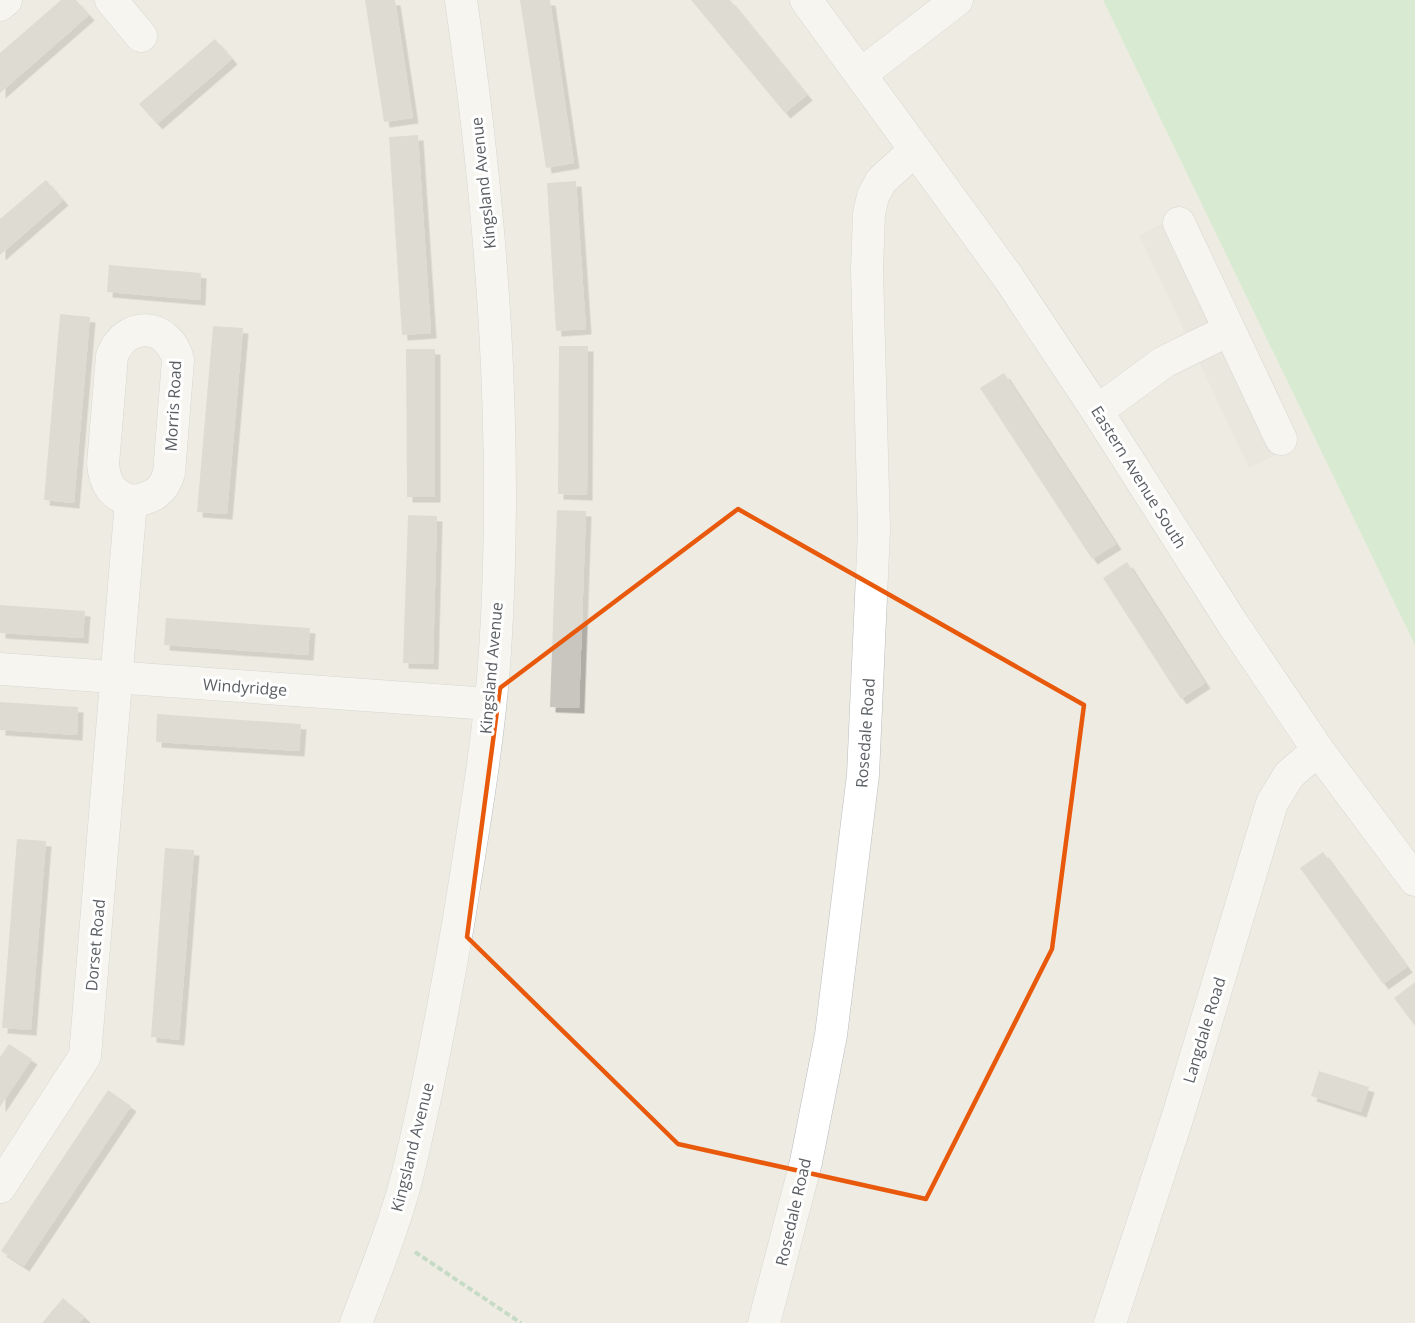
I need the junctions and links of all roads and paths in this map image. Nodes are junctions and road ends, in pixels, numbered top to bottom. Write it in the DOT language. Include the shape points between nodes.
graph roads {
  1 [pos="6,0"];
  2 [pos="111,0"];
  3 [pos="461,0"];
  4 [pos="806,0"];
  5 [pos="957,0"];
  6 [pos="0,5"];
  7 [pos="141,36"];
  8 [pos="861,74"];
  9 [pos="915,150"];
  10 [pos="1179,223"];
  11 [pos="1229,330"];
  12 [pos="1097,411"];
  13 [pos="1281,439"];
  14 [pos="131,501"];
  15 [pos="0,669"];
  16 [pos="118,678"];
  17 [pos="490,704"];
  18 [pos="1318,750"];
  19 [pos="1415,880"];
  20 [pos="0,1187"];
  21 [pos="389,1235"];
  22 [pos="356,1323"];
  23 [pos="521,1323"];
  24 [pos="764,1323"];
  25 [pos="1110,1323"];
  1 -- 6 [label="street"];
  2 -- 7 [label="street"];
  3 -- 17 [label="street, Kingsland Avenue" via="485,194 499,412 499,567"];
  4 -- 8 [label="street, Eastern Avenue South"];
  5 -- 8 [label="street"];
  8 -- 9 [label="street, Eastern Avenue South"];
  9 -- 12 [label="street, Eastern Avenue South" via="1008,277"];
  9 -- 24 [label="street, Rosedale Road" via="881,182 869,214 874,530 864,775 831,1035 806,1162"];
  10 -- 11 [label="street"];
  11 -- 12 [label="street" via="1164,362"];
  11 -- 13 [label="street"];
  12 -- 18 [label="street, Eastern Avenue South"];
  14 -- 14 [label="street, Morris Road" via="109,488 104,477 112,356 125,336 150,331 169,339 178,360 170,473 166,486 156,495"];
  14 -- 16 [label="street"];
  15 -- 16 [label="street, Windyridge"];
  16 -- 17 [label="street, Windyridge"];
  16 -- 20 [label="street, Dorset Road" via="85,1056"];
  17 -- 21 [label="street, Kingsland Avenue" via="447,990 409,1167"];
  18 -- 19 [label="street, Eastern Avenue South"];
  18 -- 25 [label="street, Langdale Road" via="1289,776 1272,803 1177,1119"];
  21 -- 22 [label="street, Kingsland Avenue"];
  21 -- 23 [label="path"];
}
